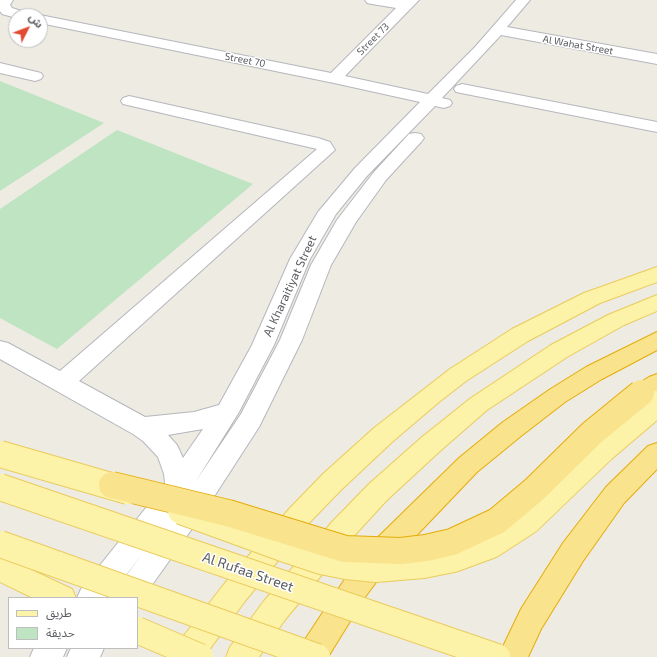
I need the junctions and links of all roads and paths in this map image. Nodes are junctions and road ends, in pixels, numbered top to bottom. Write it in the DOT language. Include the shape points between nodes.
graph roads {
  1 [pos="6,0"];
  2 [pos="372,0"];
  3 [pos="523,0"];
  4 [pos="539,0"];
  5 [pos="409,3"];
  6 [pos="8,11"];
  7 [pos="48,21"];
  8 [pos="506,31"];
  9 [pos="657,42"];
  10 [pos="654,58"];
  11 [pos="0,68"];
  12 [pos="34,76"];
  13 [pos="334,78"];
  14 [pos="462,89"];
  15 [pos="129,101"];
  16 [pos="441,102"];
  17 [pos="657,127"];
  18 [pos="657,274"];
  19 [pos="657,302"];
  20 [pos="657,340"];
  21 [pos="0,349"];
  22 [pos="62,383"];
  23 [pos="653,396"];
  24 [pos="227,412"];
  25 [pos="142,427"];
  26 [pos="657,452"];
  27 [pos="0,454"];
  28 [pos="0,486"];
  29 [pos="178,487"];
  30 [pos="0,544"];
  31 [pos="0,568"];
  32 [pos="60,597"];
  33 [pos="92,597"];
  34 [pos="127,597"];
  35 [pos="138,630"];
  36 [pos="51,649"];
  37 [pos="88,649"];
  38 [pos="45,657"];
  39 [pos="82,657"];
  40 [pos="186,657"];
  41 [pos="200,657"];
  42 [pos="241,657"];
  43 [pos="311,657"];
  44 [pos="317,657"];
  45 [pos="497,657"];
  46 [pos="513,657"];
  1 -- 6 [label="street" via="3,5"];
  2 -- 5 [label="street"];
  3 -- 8 [label="street, Al Kharaitiyat Street"];
  4 -- 8 [label="street, Al Kharaitiyat Street"];
  5 -- 13 [label="street, Street 73"];
  7 -- 13 [label="street, Street 70"];
  8 -- 10 [label="street, Al Wahat Street"];
  8 -- 14 [label="street, Al Kharaitiyat Street"];
  8 -- 16 [label="street, Al Kharaitiyat Street"];
  9 -- 10 [label="street"];
  11 -- 12 [label="street"];
  13 -- 16 [label="street, Street 70"];
  14 -- 16 [label="street, Al Kharaitiyat Street"];
  14 -- 17 [label="street"];
  15 -- 22 [label="street" via="318,143 326,150"];
  16 -- 24 [label="street, Al Kharaitiyat Street" via="361,172 328,212 300,259 263,345"];
  16 -- 34 [label="street, Al Kharaitiyat Street" via="347,220 321,264 291,340 250,420 201,496"];
  18 -- 40 [label="main road" via="592,298 520,335 458,375 383,435 299,516 235,592"];
  19 -- 42 [label="main road" via="586,335 542,362 479,404 431,444 378,492 342,530 274,611"];
  20 -- 43 [label="highway" via="557,396 468,465 382,552 355,588"];
  21 -- 22 [label="street"];
  22 -- 25 [label="street"];
  23 -- 27 [label="main road, bridge" via="550,501 521,525 491,545 474,552 423,565 376,569 321,561 234,532 112,485"];
  24 -- 25 [label="street" via="183,424"];
  24 -- 29 [label="street, Al Kharaitiyat Street"];
  25 -- 29 [label="street" via="168,452 177,474"];
  26 -- 46 [label="highway" via="615,495 573,552 531,619"];
  28 -- 45 [label="main road, Al Rufaa Street, bridge"];
  29 -- 33 [label="street, Al Kharaitiyat Street"];
  30 -- 44 [label="main road, bridge"];
  31 -- 32 [label="main road"];
  35 -- 41 [label="main road, bridge"];
  36 -- 38 [label="street"];
  37 -- 39 [label="street"];
}
